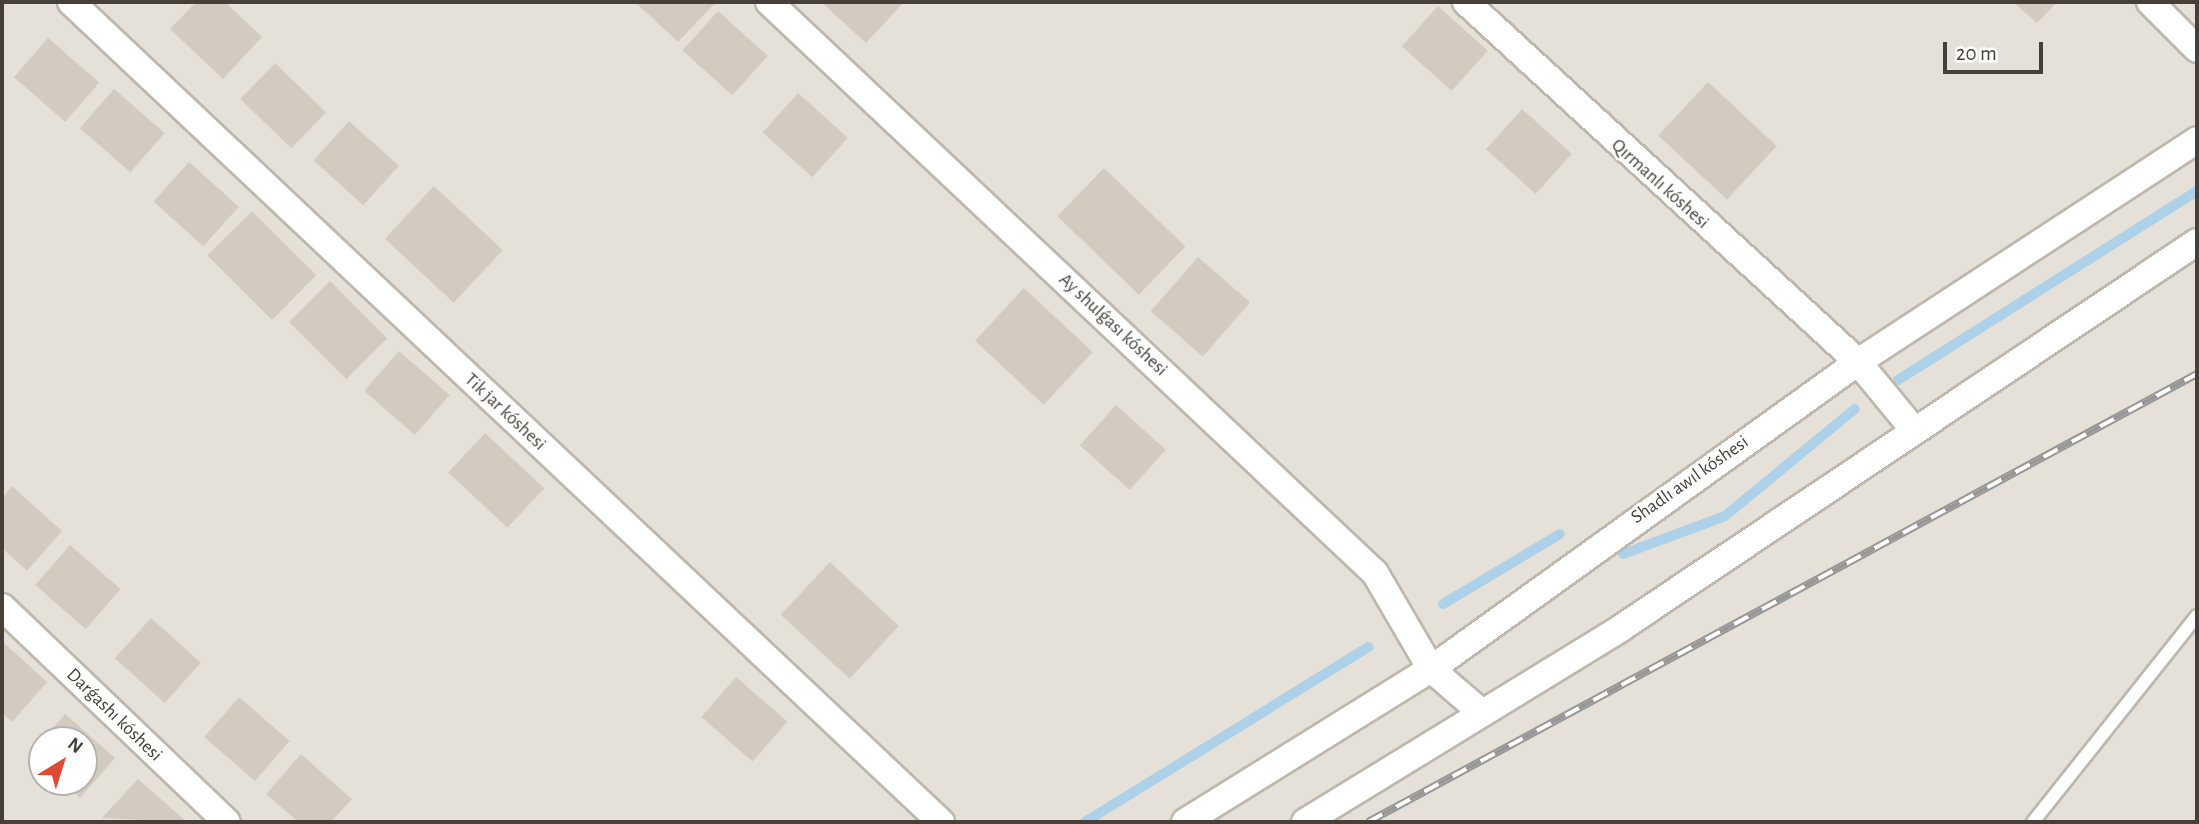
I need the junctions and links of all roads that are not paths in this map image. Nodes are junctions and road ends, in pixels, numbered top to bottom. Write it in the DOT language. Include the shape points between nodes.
graph roads {
  1 [pos="71,2"];
  2 [pos="769,2"];
  3 [pos="1466,2"];
  4 [pos="2150,2"];
  5 [pos="2197,49"];
  6 [pos="2197,140"];
  7 [pos="2197,242"];
  8 [pos="1858,362"];
  9 [pos="1914,430"];
  10 [pos="2,607"];
  11 [pos="2197,616"];
  12 [pos="1431,669"];
  13 [pos="1480,712"];
  14 [pos="226,822"];
  15 [pos="941,822"];
  16 [pos="1185,822"];
  17 [pos="1305,822"];
  18 [pos="2032,822"];
  1 -- 15 [label="street, Tik jar kóshesi"];
  2 -- 12 [label="street, Ay shulǵası kóshesi" via="1375,573"];
  3 -- 8 [label="street, Qırmanlı kóshesi"];
  4 -- 5 [label="street"];
  6 -- 8 [label="street, Shadlı awıl kóshesi"];
  7 -- 9 [label="street"];
  8 -- 9 [label="street, Qırmanlı kóshesi"];
  8 -- 12 [label="street, Shadlı awıl kóshesi"];
  9 -- 13 [label="street" via="1620,628"];
  10 -- 14 [label="street, Darǵashı kóshesi"];
  11 -- 18 [label="lane"];
  12 -- 13 [label="street, Ay shulǵası kóshesi"];
  12 -- 16 [label="street, Shadlı awıl kóshesi"];
  13 -- 17 [label="street"];
}
